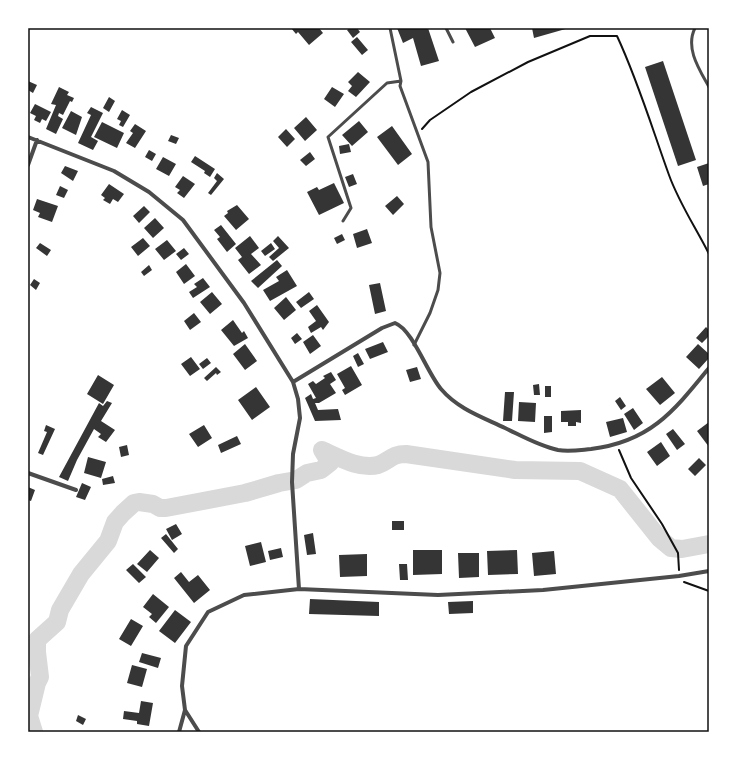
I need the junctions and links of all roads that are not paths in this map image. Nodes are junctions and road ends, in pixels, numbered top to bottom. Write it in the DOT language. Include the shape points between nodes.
graph roads {
  1 [pos="390,28"];
  2 [pos="446,28"];
  3 [pos="694,28"];
  4 [pos="453,42"];
  5 [pos="401,81"];
  6 [pos="709,86"];
  7 [pos="28,137"];
  8 [pos="37,140"];
  9 [pos="28,165"];
  10 [pos="343,220"];
  11 [pos="414,345"];
  12 [pos="709,368"];
  13 [pos="293,382"];
  14 [pos="28,473"];
  15 [pos="76,490"];
  16 [pos="709,571"];
  17 [pos="299,589"];
  18 [pos="185,710"];
  19 [pos="179,732"];
  20 [pos="199,732"];
  1 -- 5 [label="lane"];
  2 -- 4 [label="lane"];
  3 -- 6 [label="lane" via="691,36 692,54"];
  5 -- 10 [label="lane" via="387,83 328,137 351,208"];
  5 -- 11 [label="lane" via="400,86 428,162 431,227 440,273 438,290 430,313"];
  7 -- 8 [label="street"];
  8 -- 9 [label="street"];
  8 -- 13 [label="street" via="114,171 149,192 183,220 244,303"];
  11 -- 12 [label="street" via="441,389 467,410 539,444 560,450 575,451 617,445 638,437 674,409"];
  11 -- 13 [label="street" via="399,325 390,324"];
  13 -- 17 [label="street" via="300,418 293,454 292,482"];
  14 -- 15 [label="street"];
  16 -- 17 [label="street" via="543,590 438,595"];
  17 -- 18 [label="street" via="244,595 208,612 186,646 182,686"];
  18 -- 19 [label="street"];
  18 -- 20 [label="street"];
}
